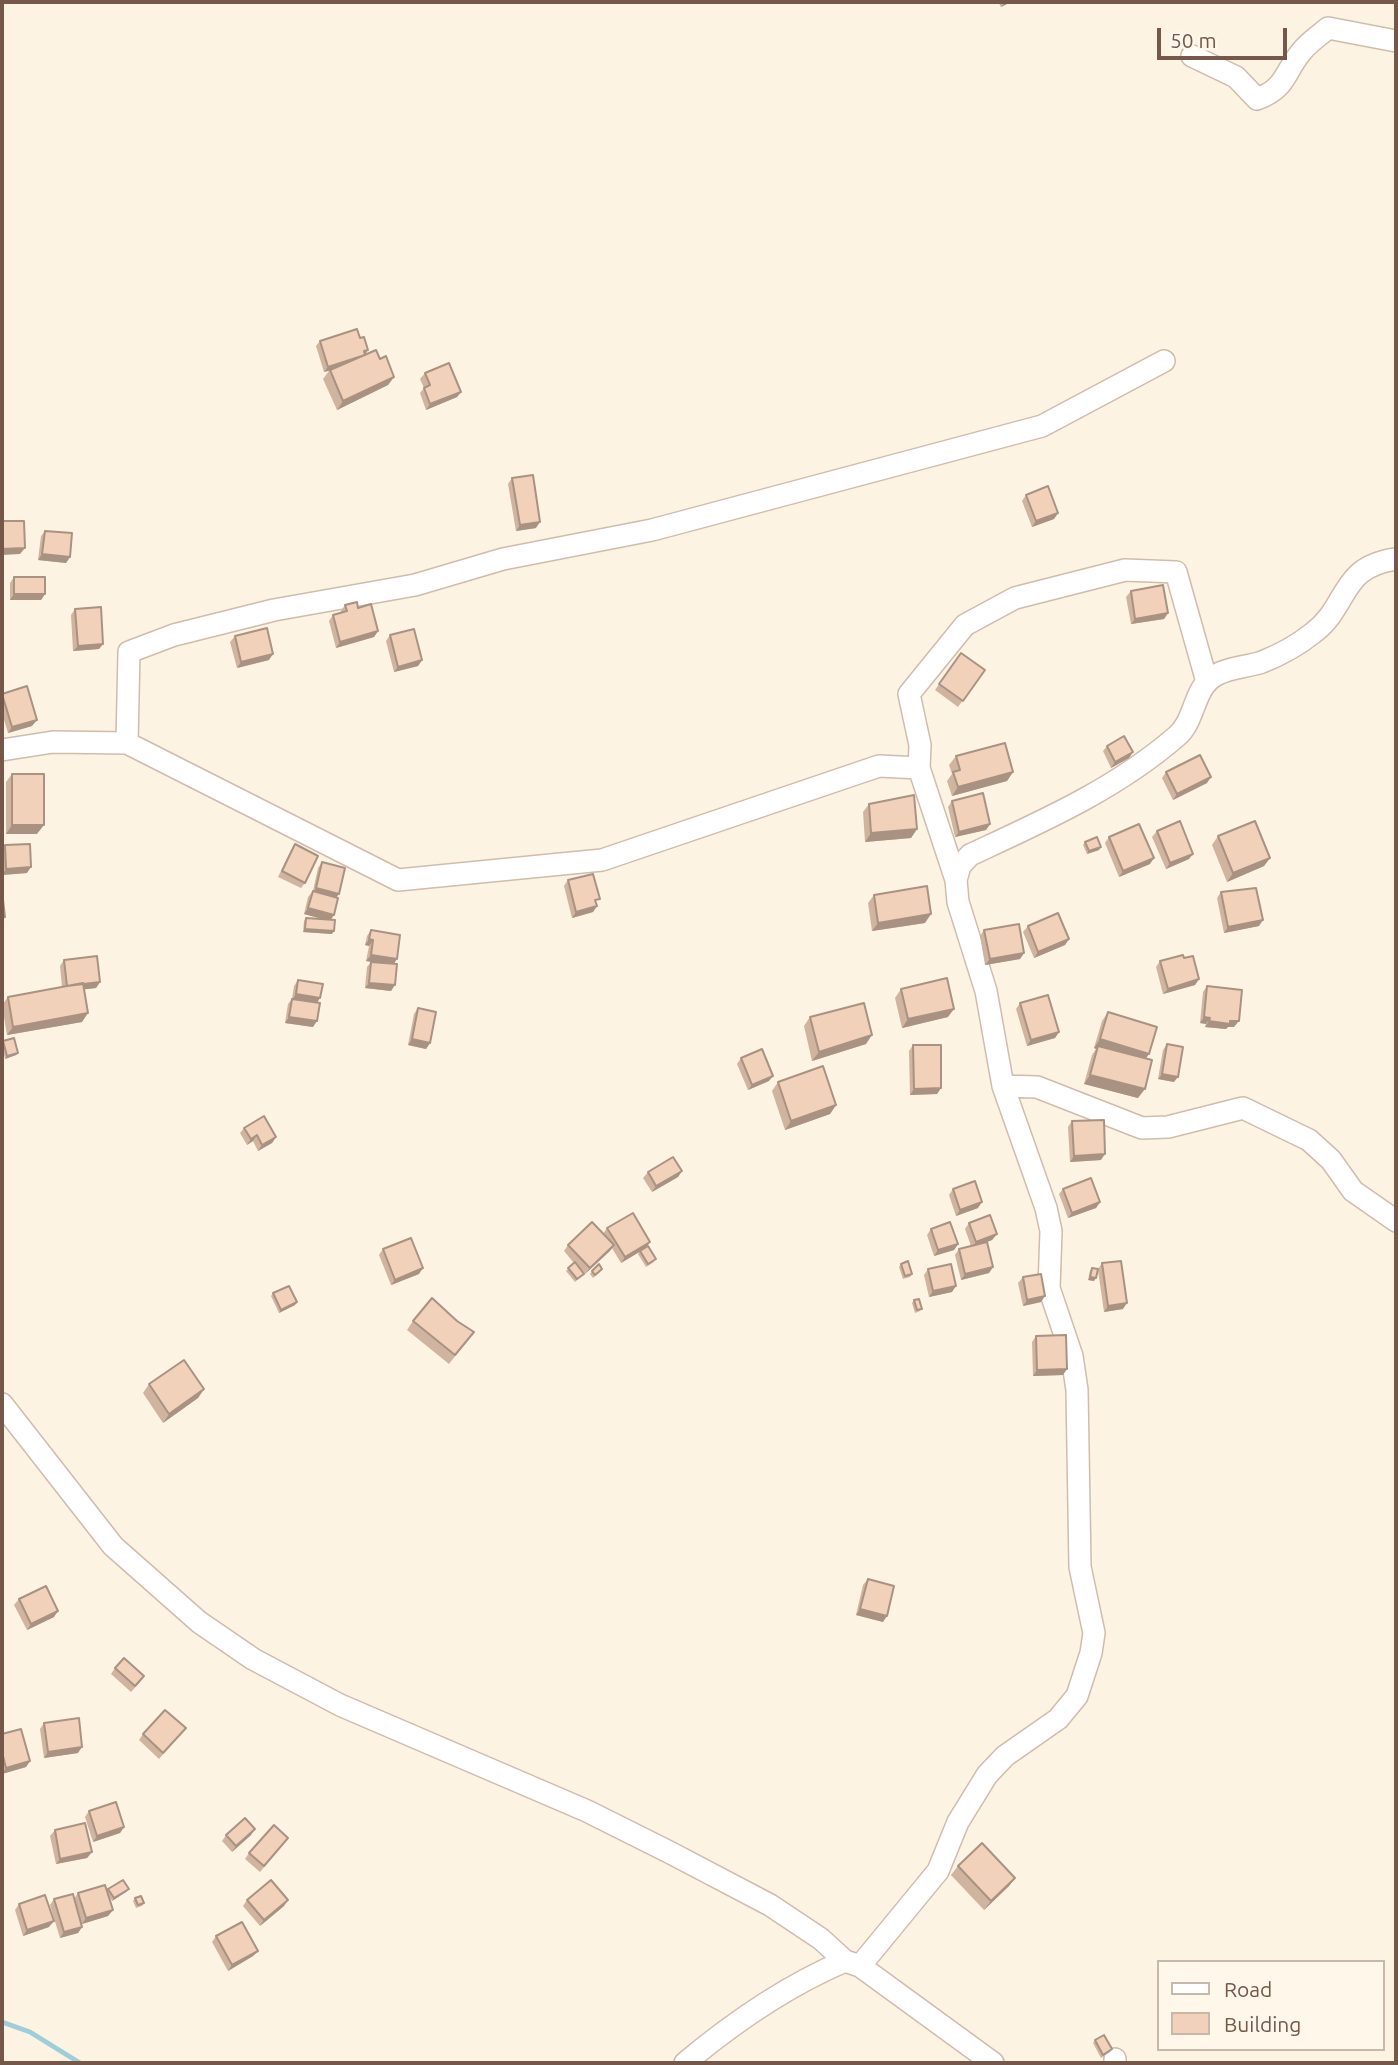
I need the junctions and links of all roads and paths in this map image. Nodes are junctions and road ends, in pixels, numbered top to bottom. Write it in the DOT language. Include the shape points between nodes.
graph roads {
  1 [pos="1396,41"];
  2 [pos="1192,56"];
  3 [pos="1164,361"];
  4 [pos="1396,559"];
  5 [pos="1207,682"];
  6 [pos="127,743"];
  7 [pos="2,750"];
  8 [pos="919,768"];
  9 [pos="956,880"];
  10 [pos="1003,1086"];
  11 [pos="1396,1221"];
  12 [pos="2,1404"];
  13 [pos="852,1963"];
  14 [pos="685,2063"];
  15 [pos="993,2063"];
  1 -- 2 [label="street" via="1328,28 1301,51 1289,76 1272,93 1257,99 1236,77"];
  3 -- 6 [label="street" via="1042,426 652,530 503,559 415,585 274,610 174,635 129,652"];
  4 -- 5 [label="street" via="1381,561 1353,578 1328,618 1297,645"];
  5 -- 8 [label="street" via="1176,572 1125,570 1015,598 965,625 909,694 920,745"];
  5 -- 9 [label="street" via="1184,730 1171,742 1109,787 971,855 960,866"];
  6 -- 7 [label="street" via="53,742"];
  6 -- 8 [label="street" via="398,880 602,860 879,766"];
  8 -- 9 [label="street"];
  9 -- 10 [label="street" via="958,901 986,990"];
  10 -- 11 [label="street" via="1037,1087 1142,1128 1168,1127 1243,1108 1309,1140 1331,1160 1353,1191"];
  10 -- 13 [label="street" via="1046,1208 1051,1231 1049,1288 1072,1356 1077,1390 1080,1567 1094,1633 1091,1653 1077,1696 1058,1719 1005,1756 987,1775 958,1822 938,1871"];
  12 -- 13 [label="street" via="113,1546 199,1622 253,1658 330,1700 587,1811 681,1858 770,1905"];
  13 -- 14 [label="street" via="800,1983 734,2022"];
  13 -- 15 [label="street"];
}
